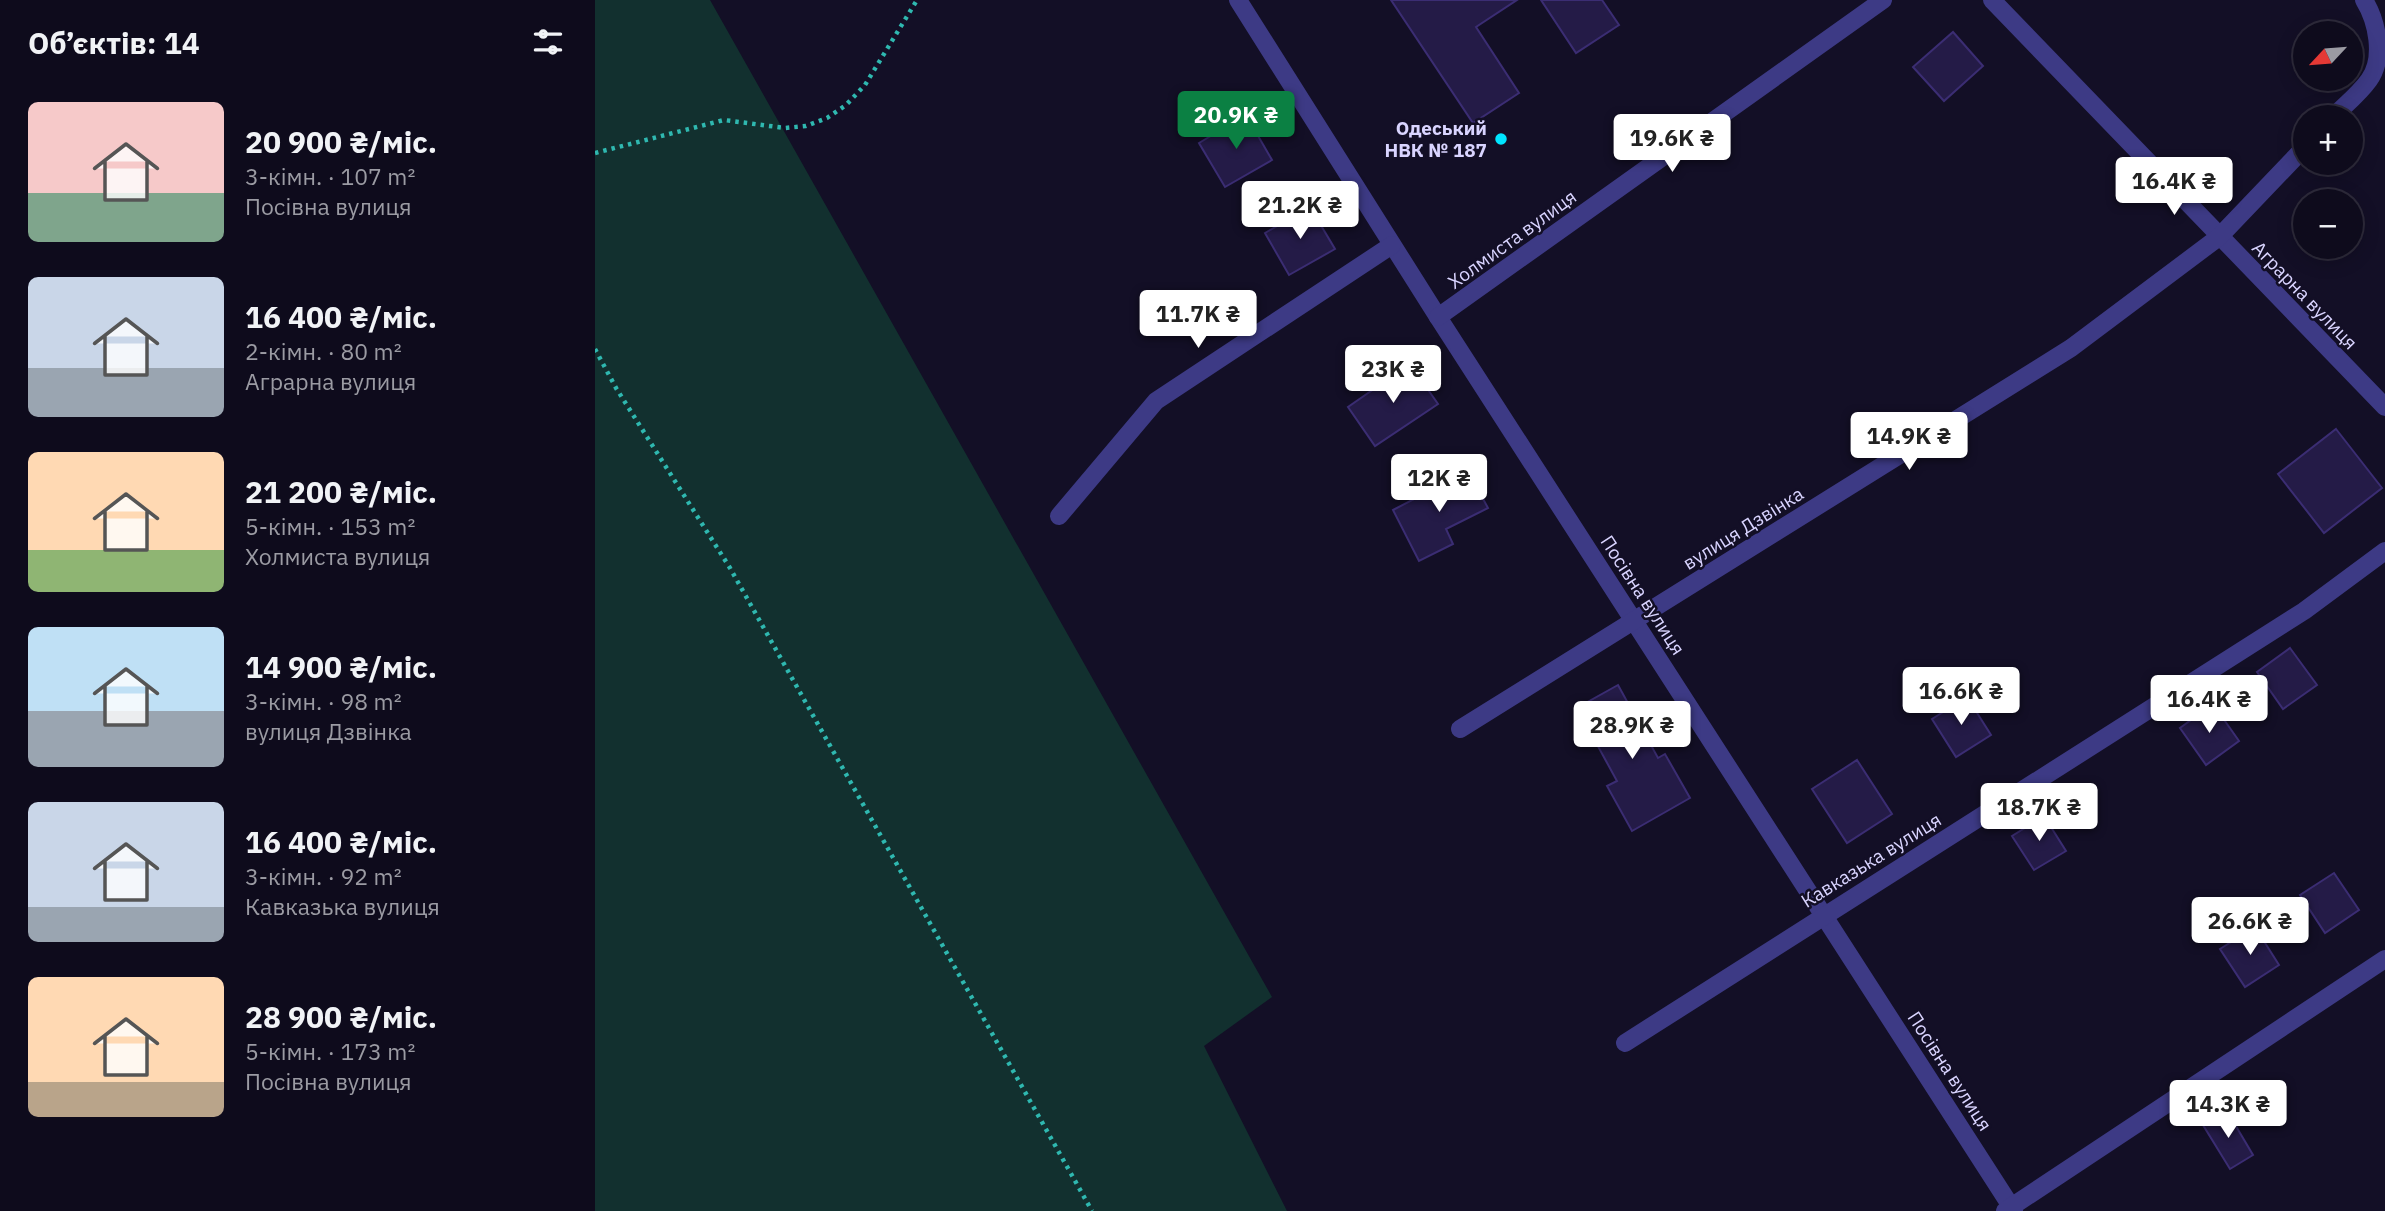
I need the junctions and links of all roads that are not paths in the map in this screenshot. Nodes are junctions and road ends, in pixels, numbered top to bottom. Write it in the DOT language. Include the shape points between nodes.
graph roads {
  1 [pos="1238,0"];
  2 [pos="1883,0"];
  3 [pos="1992,0"];
  4 [pos="2364,0"];
  5 [pos="2345,105"];
  6 [pos="2293,160"];
  7 [pos="2219,237"];
  8 [pos="1392,245"];
  9 [pos="1438,317"];
  10 [pos="2385,407"];
  11 [pos="1059,516"];
  12 [pos="2385,551"];
  13 [pos="1635,621"];
  14 [pos="1460,729"];
  15 [pos="1824,914"];
  16 [pos="2385,959"];
  17 [pos="1625,1044"];
  18 [pos="2010,1209"];
  1 -- 8 [label="street, Посівна вулиця"];
  2 -- 9 [label="street, Холмиста вулиця"];
  3 -- 7 [label="street, Аграрна вулиця"];
  4 -- 5 [label="street" via="2379,45 2371,78"];
  6 -- 7 [label="street, вулиця Дзвінка"];
  7 -- 10 [label="street, Аграрна вулиця"];
  7 -- 13 [label="street, вулиця Дзвінка" via="2071,348"];
  8 -- 9 [label="street, Посівна вулиця"];
  8 -- 11 [label="street" via="1156,401"];
  9 -- 13 [label="street, Посівна вулиця"];
  12 -- 15 [label="street, Кавказька вулиця" via="2304,611"];
  13 -- 14 [label="street, вулиця Дзвінка"];
  13 -- 15 [label="street, Посівна вулиця"];
  15 -- 17 [label="street, Кавказька вулиця"];
  15 -- 18 [label="street, Посівна вулиця"];
  16 -- 18 [label="street"];
}
